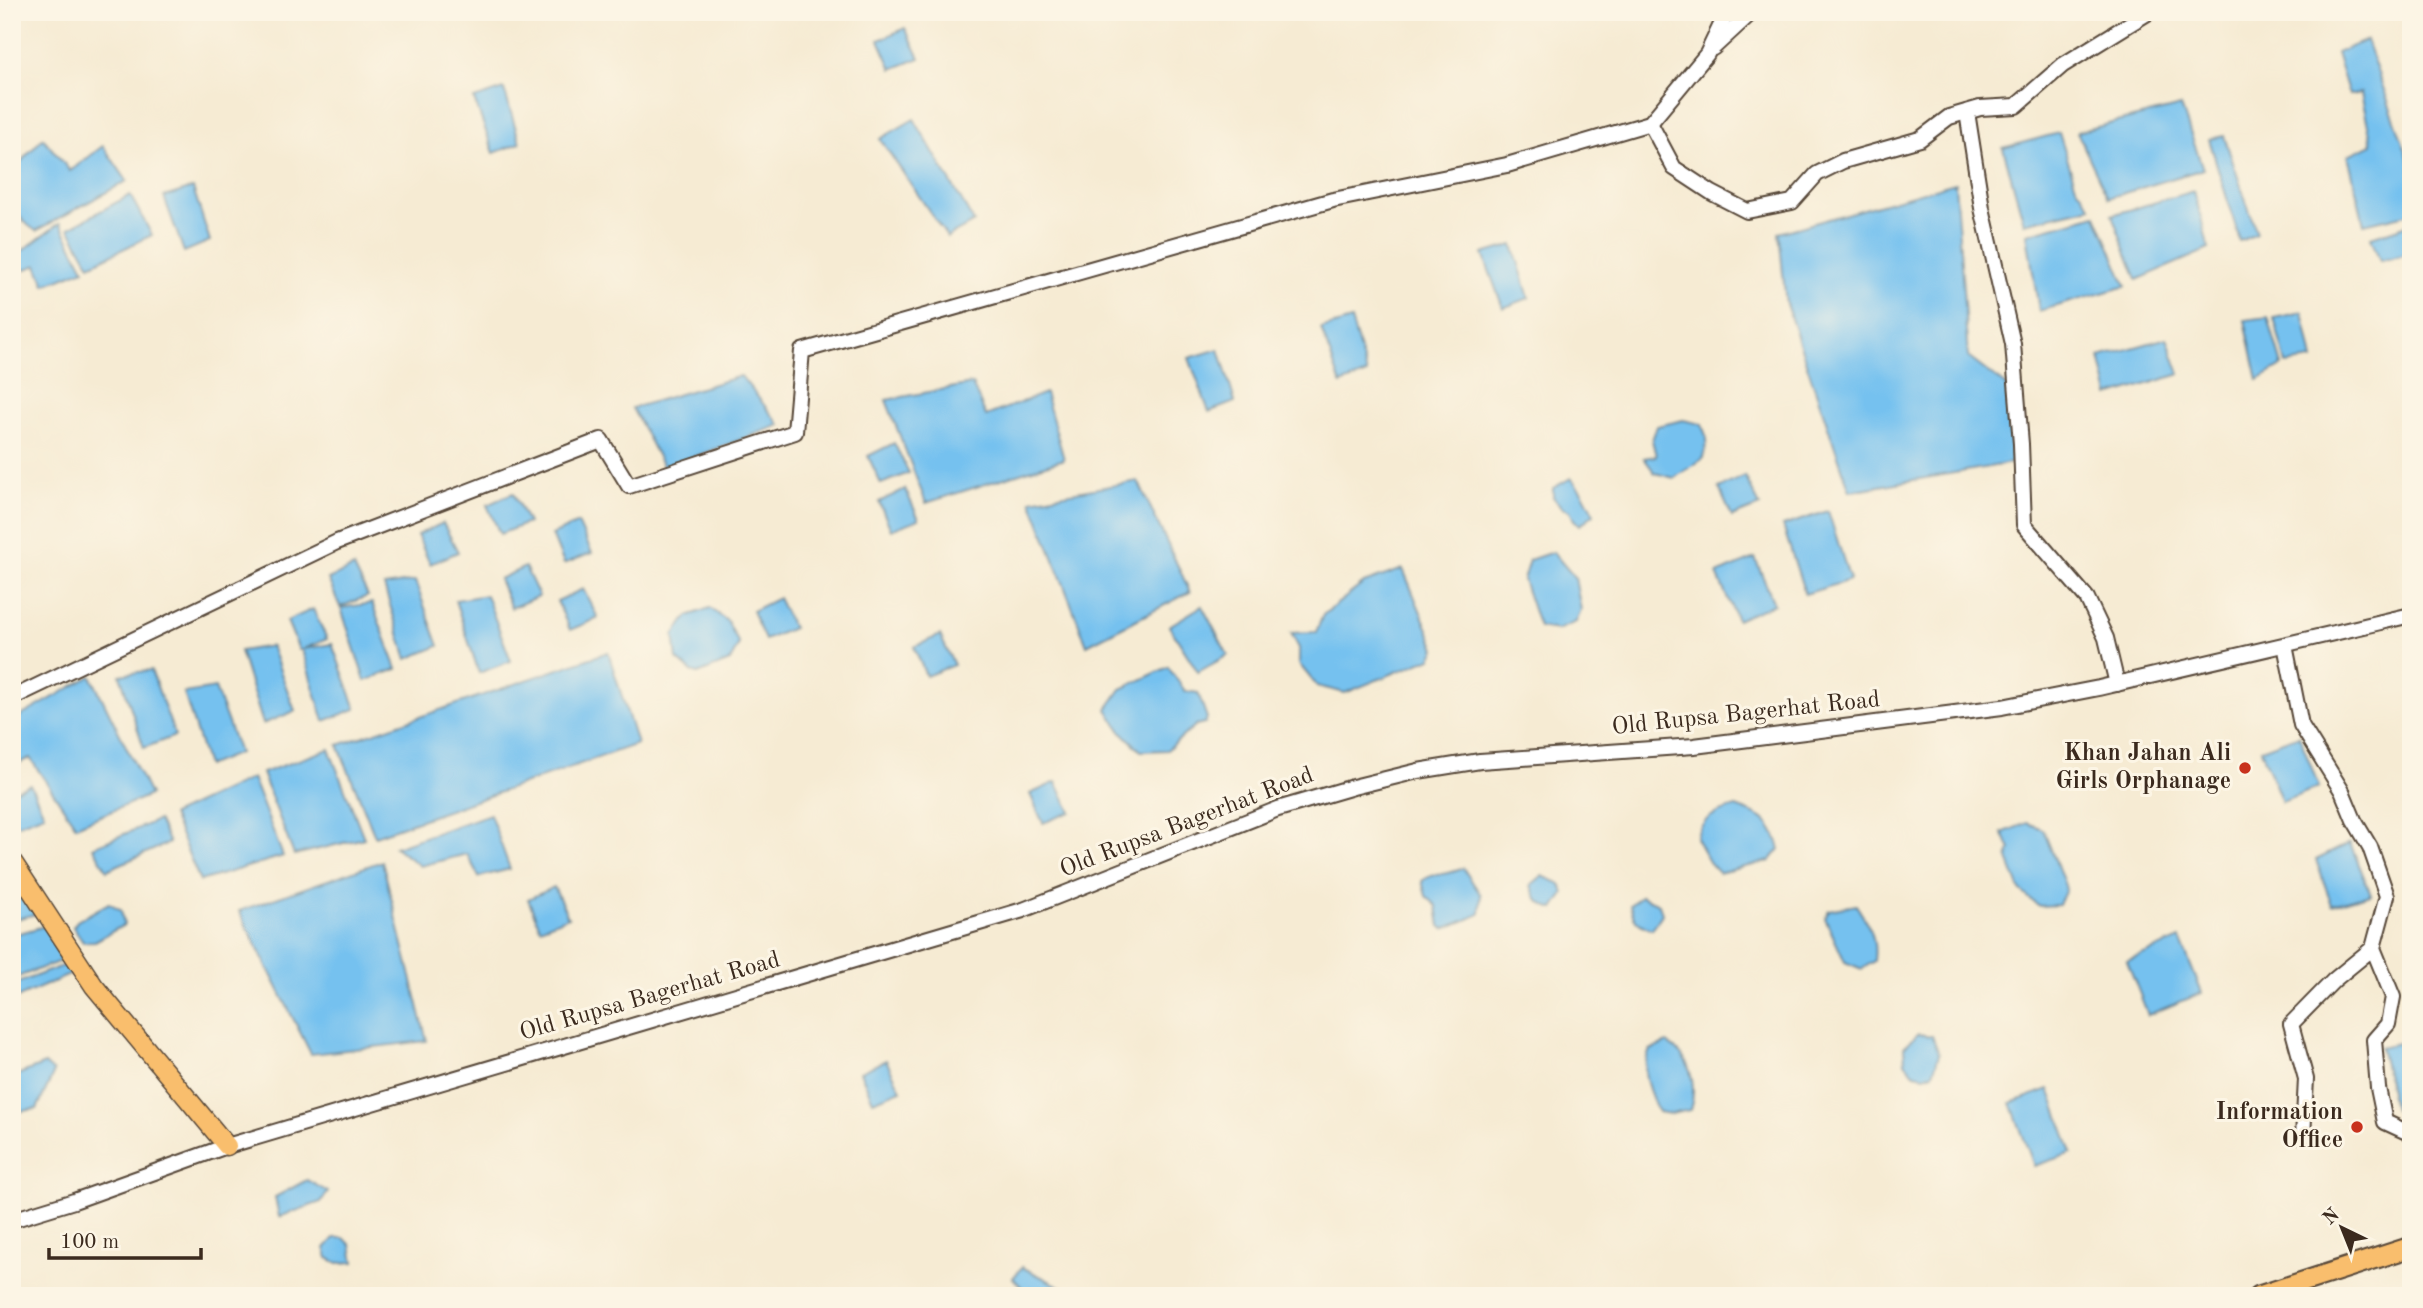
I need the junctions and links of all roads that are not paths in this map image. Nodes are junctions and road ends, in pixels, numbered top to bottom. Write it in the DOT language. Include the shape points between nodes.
graph roads {
  1 [pos="1727,12"];
  2 [pos="1752,12"];
  3 [pos="2149,12"];
  4 [pos="1707,54"];
  5 [pos="1967,112"];
  6 [pos="1650,124"];
  7 [pos="2411,615"];
  8 [pos="2285,645"];
  9 [pos="2117,684"];
  10 [pos="12,698"];
  11 [pos="12,861"];
  12 [pos="2373,947"];
  13 [pos="2411,1134"];
  14 [pos="2302,1137"];
  15 [pos="227,1146"];
  16 [pos="12,1220"];
  17 [pos="2411,1247"];
  18 [pos="2259,1296"];
  1 -- 4 [label="street"];
  2 -- 4 [label="street"];
  3 -- 5 [label="street" via="2063,65 2016,106"];
  4 -- 6 [label="street"];
  5 -- 6 [label="street" via="1948,117 1920,139 1843,161 1817,174 1792,202 1746,211 1674,168"];
  5 -- 9 [label="street" via="1982,208 2012,344 2024,525 2087,598 2106,639"];
  6 -- 10 [label="street" via="1507,165 1333,200 802,351 795,432 629,486 601,440 337,542"];
  7 -- 8 [label="street, Old Rupsa Bagerhat Road"];
  8 -- 9 [label="street, Old Rupsa Bagerhat Road"];
  8 -- 12 [label="street" via="2301,725 2342,791 2370,847 2387,896"];
  9 -- 15 [label="street, Old Rupsa Bagerhat Road" via="2002,708 1694,747 1480,761 1418,771 1278,809 1023,910"];
  11 -- 15 [label="main road" via="94,986"];
  12 -- 13 [label="street" via="2393,997 2388,1024 2374,1040 2378,1088 2385,1122"];
  12 -- 14 [label="street" via="2291,1024 2306,1079"];
  15 -- 16 [label="street, Old Rupsa Bagerhat Road"];
  17 -- 18 [label="highway"];
}
